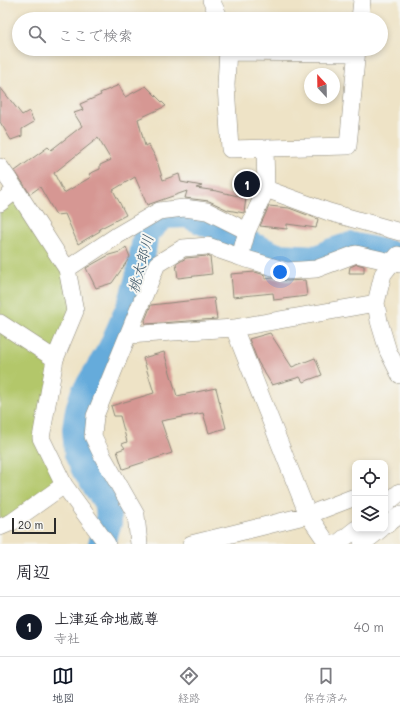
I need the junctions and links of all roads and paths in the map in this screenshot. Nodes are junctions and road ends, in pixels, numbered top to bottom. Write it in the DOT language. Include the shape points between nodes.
graph roads {
  1 [pos="211,0"];
  2 [pos="362,0"];
  3 [pos="217,12"];
  4 [pos="361,12"];
  5 [pos="228,56"];
  6 [pos="357,56"];
  7 [pos="265,148"];
  8 [pos="0,167"];
  9 [pos="266,189"];
  10 [pos="16,190"];
  11 [pos="0,203"];
  12 [pos="247,231"];
  13 [pos="400,232"];
  14 [pos="240,257"];
  15 [pos="397,260"];
  16 [pos="67,269"];
  17 [pos="376,303"];
  18 [pos="0,323"];
  19 [pos="234,328"];
  20 [pos="128,336"];
  21 [pos="55,359"];
  22 [pos="400,375"];
  23 [pos="64,485"];
  24 [pos="400,492"];
  25 [pos="352,498"];
  26 [pos="388,502"];
  27 [pos="308,515"];
  28 [pos="400,515"];
  29 [pos="388,524"];
  30 [pos="0,527"];
  31 [pos="352,532"];
  32 [pos="377,532"];
  33 [pos="107,544"];
  34 [pos="139,544"];
  35 [pos="191,544"];
  36 [pos="328,544"];
  37 [pos="337,544"];
  38 [pos="362,544"];
  1 -- 3 [label="street"];
  2 -- 4 [label="street"];
  5 -- 7 [label="street" via="226,85 230,149"];
  6 -- 7 [label="street" via="348,146"];
  7 -- 9 [label="street"];
  8 -- 10 [label="street"];
  9 -- 12 [label="street"];
  9 -- 13 [label="street" via="329,212"];
  10 -- 11 [label="street"];
  10 -- 16 [label="street"];
  12 -- 14 [label="street"];
  12 -- 16 [label="street" via="207,211 184,208 159,211"];
  14 -- 15 [label="street" via="286,271 316,269 356,254"];
  14 -- 20 [label="street" via="208,246 183,248 157,264"];
  15 -- 17 [label="street" via="383,274"];
  16 -- 21 [label="street" via="76,311"];
  17 -- 19 [label="street"];
  17 -- 22 [label="street" via="388,351"];
  18 -- 21 [label="street"];
  19 -- 20 [label="street"];
  19 -- 27 [label="street"];
  20 -- 34 [label="street" via="95,416 93,436 136,515"];
  21 -- 23 [label="street" via="41,438"];
  23 -- 30 [label="street" via="12,522"];
  23 -- 33 [label="street"];
  24 -- 26 [label="street"];
  25 -- 27 [label="street"];
  27 -- 35 [label="street"];
  27 -- 36 [label="street"];
  28 -- 29 [label="street"];
  31 -- 37 [label="street"];
  32 -- 38 [label="street"];
}
